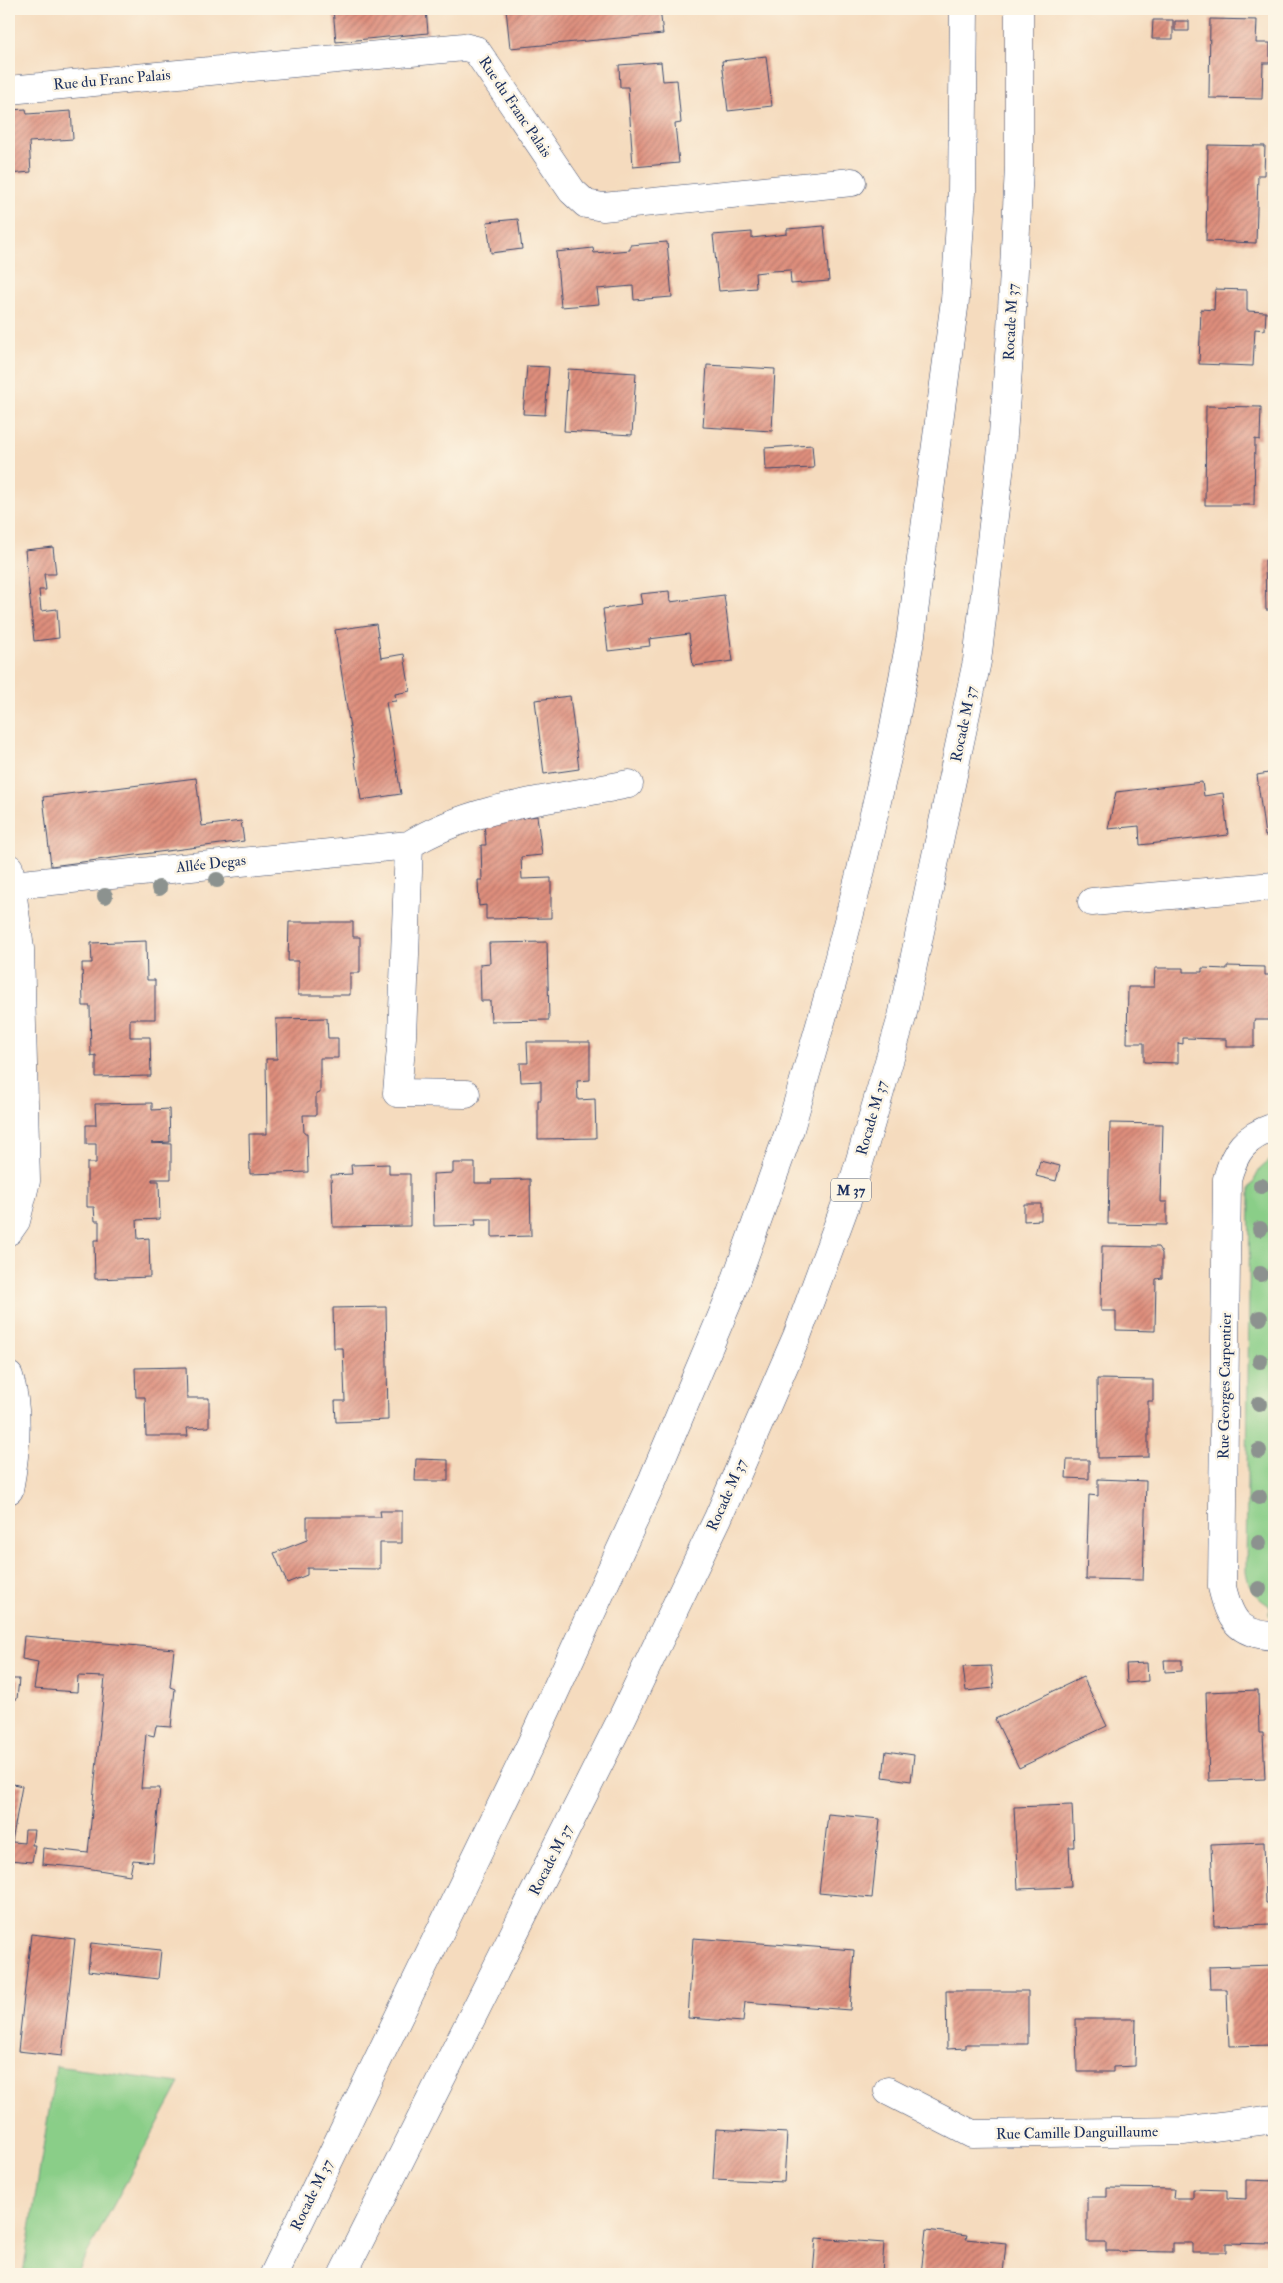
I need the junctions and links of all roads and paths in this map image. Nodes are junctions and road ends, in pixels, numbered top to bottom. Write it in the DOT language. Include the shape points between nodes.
graph roads {
  1 [pos="964,9"];
  2 [pos="1019,9"];
  3 [pos="9,90"];
  4 [pos="852,182"];
  5 [pos="629,784"];
  6 [pos="409,845"];
  7 [pos="10,876"];
  8 [pos="1274,886"];
  9 [pos="1092,902"];
  10 [pos="12,915"];
  11 [pos="466,1094"];
  12 [pos="1274,1127"];
  13 [pos="9,1231"];
  14 [pos="9,1376"];
  15 [pos="9,1490"];
  16 [pos="1274,1636"];
  17 [pos="888,2091"];
  18 [pos="1274,2119"];
  19 [pos="274,2274"];
  20 [pos="343,2274"];
  1 -- 19 [label="main road, Rocade M 37" via="962,192 955,300 911,635 893,732 861,870 790,1129 729,1298 653,1479 530,1746"];
  2 -- 20 [label="main road, Rocade M 37 / M 37" via="1019,166 1011,330 1002,448 977,661 902,1017 855,1178 797,1336 718,1518 618,1727"];
  3 -- 4 [label="main road, Rue du Franc Palais" via="464,47 476,50 572,191 586,204 603,207"];
  5 -- 6 [label="main road, Allée Degas" via="489,812 454,822"];
  6 -- 7 [label="main road, Allée Degas"];
  6 -- 11 [label="main road" via="397,1093"];
  7 -- 10 [label="main road"];
  8 -- 9 [label="main road"];
  10 -- 13 [label="main road" via="20,949 26,1180 16,1221"];
  12 -- 16 [label="main road, Rue Georges Carpentier" via="1259,1132 1243,1144 1233,1158 1227,1178 1222,1587 1234,1620 1245,1631"];
  14 -- 15 [label="main road" via="16,1433"];
  17 -- 18 [label="main road, Rue Camille Danguillaume" via="972,2134 1183,2131"];
}
